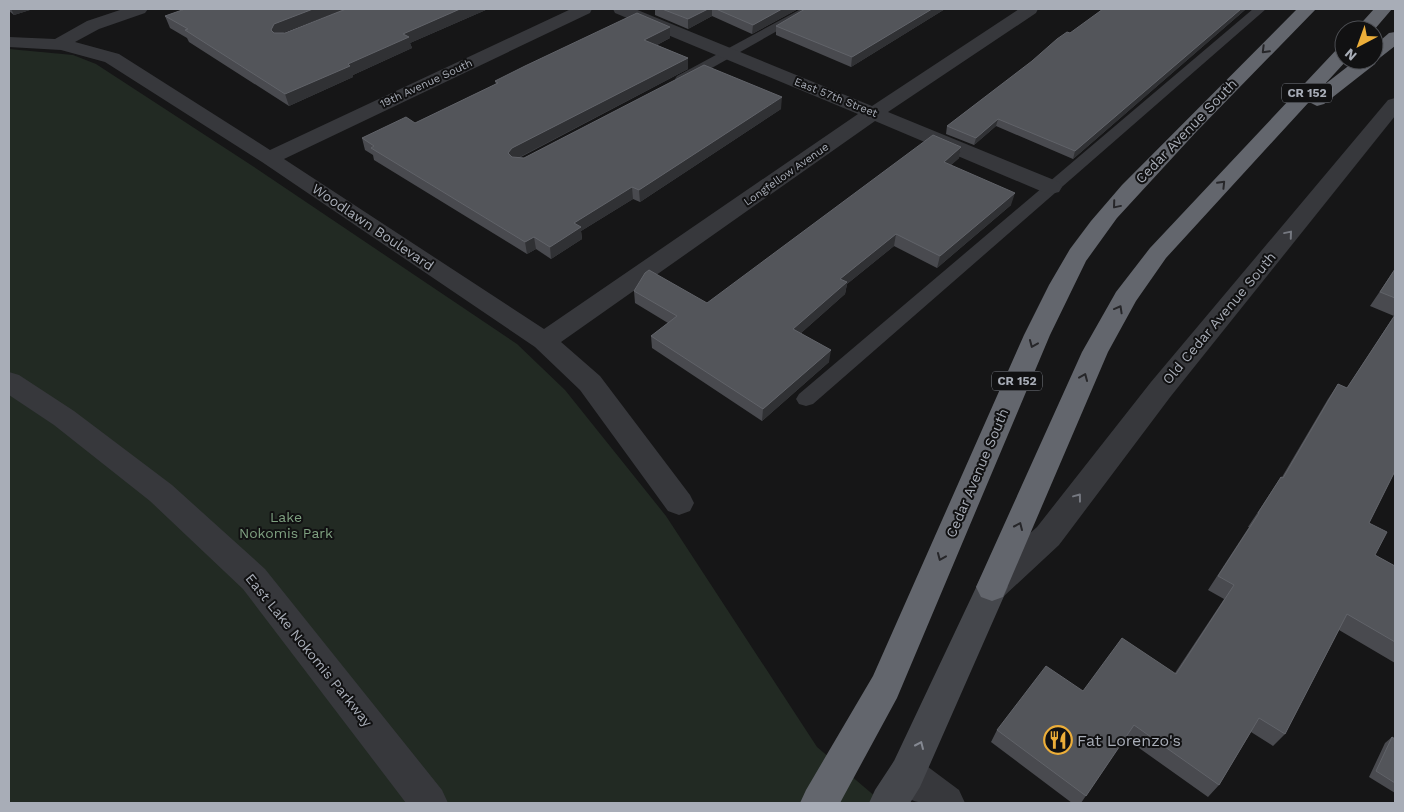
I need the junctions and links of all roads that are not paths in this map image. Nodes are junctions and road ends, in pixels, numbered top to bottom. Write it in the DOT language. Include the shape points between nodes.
graph roads {
  1 [pos="139,9"];
  2 [pos="584,9"];
  3 [pos="621,9"];
  4 [pos="810,9"];
  5 [pos="1030,9"];
  6 [pos="1260,9"];
  7 [pos="1307,9"];
  8 [pos="1383,9"];
  9 [pos="1373,20"];
  10 [pos="1395,37"];
  11 [pos="9,42"];
  12 [pos="60,43"];
  13 [pos="1384,46"];
  14 [pos="731,54"];
  15 [pos="1334,63"];
  16 [pos="1355,70"];
  17 [pos="674,84"];
  18 [pos="1395,104"];
  19 [pos="875,113"];
  20 [pos="1269,134"];
  21 [pos="268,158"];
  22 [pos="1051,187"];
  23 [pos="544,341"];
  24 [pos="9,382"];
  25 [pos="806,399"];
  26 [pos="679,503"];
  27 [pos="992,587"];
  28 [pos="898,789"];
  29 [pos="429,803"];
  30 [pos="819,803"];
  31 [pos="946,803"];
  1 -- 12 [label="street" via="93,25"];
  2 -- 21 [label="street, 19th Avenue South"];
  3 -- 14 [label="street, East 57th Street"];
  4 -- 14 [label="lane"];
  5 -- 19 [label="street, Longfellow Avenue"];
  6 -- 22 [label="lane"];
  7 -- 30 [label="highway, Cedar Avenue South / CR 152, one-way" via="1131,188 1089,238 1072,265 1036,335 885,687"];
  8 -- 9 [label="highway"];
  10 -- 13 [label="highway"];
  11 -- 12 [label="street, Woodlawn Boulevard"];
  12 -- 21 [label="street, Woodlawn Boulevard" via="112,58"];
  14 -- 17 [label="lane"];
  14 -- 19 [label="street, East 57th Street"];
  15 -- 20 [label="highway, CR 152"];
  16 -- 20 [label="highway"];
  27 -- 18 [label="street, Old Cedar Avenue South, one-way" via="1048,536 1161,389"];
  19 -- 22 [label="street, East 57th Street"];
  19 -- 23 [label="street, Longfellow Avenue"];
  27 -- 20 [label="highway, CR 152, one-way" via="1095,352 1125,298 1158,253"];
  21 -- 23 [label="street, Woodlawn Boulevard"];
  22 -- 25 [label="lane"];
  23 -- 26 [label="street, Woodlawn Boulevard" via="590,383"];
  24 -- 29 [label="street, East Lake Nokomis Parkway" via="64,418 161,493 254,579"];
  28 -- 27 [label="main road, CR 152, one-way"];
  28 -- 31 [label="street"];
}
